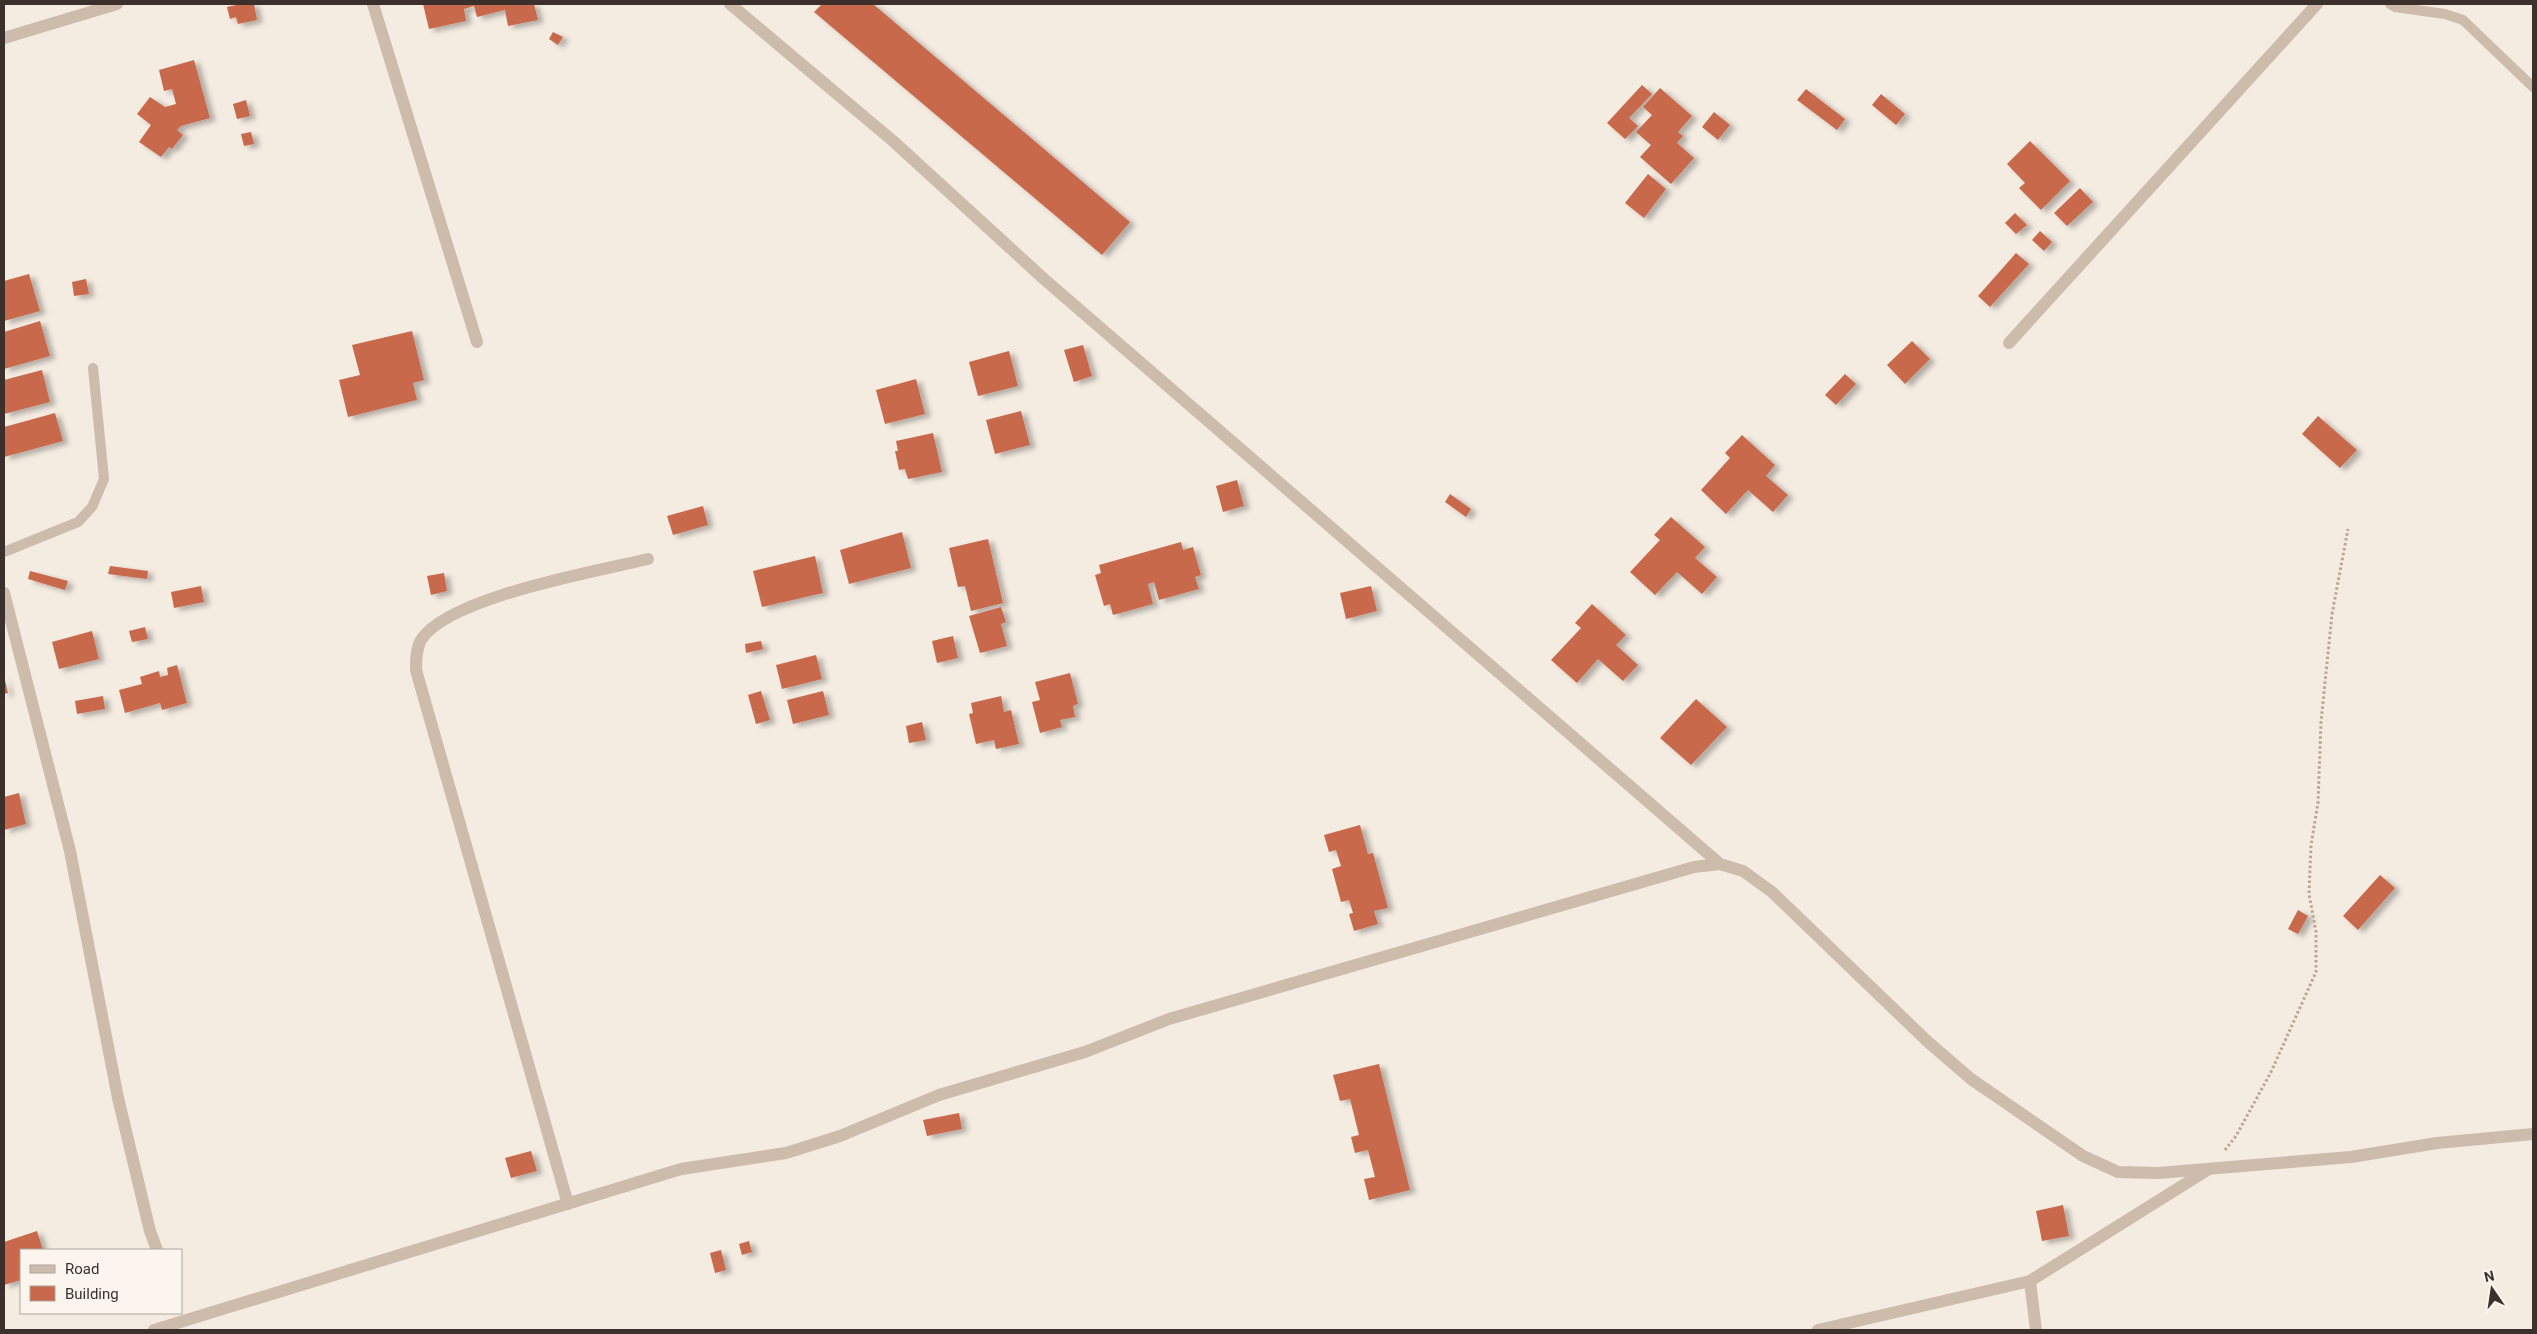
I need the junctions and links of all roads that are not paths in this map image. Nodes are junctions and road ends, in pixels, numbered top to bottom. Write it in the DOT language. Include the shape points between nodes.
graph roads {
  1 [pos="118,4"];
  2 [pos="373,4"];
  3 [pos="730,4"];
  4 [pos="2316,4"];
  5 [pos="2390,4"];
  6 [pos="4,38"];
  7 [pos="2533,87"];
  8 [pos="477,342"];
  9 [pos="2009,343"];
  10 [pos="93,368"];
  11 [pos="4,552"];
  12 [pos="648,559"];
  13 [pos="4,593"];
  14 [pos="1720,864"];
  15 [pos="2533,1134"];
  16 [pos="2211,1168"];
  17 [pos="568,1204"];
  18 [pos="157,1249"];
  19 [pos="2030,1281"];
  20 [pos="181,1317"];
  21 [pos="154,1330"];
  22 [pos="1818,1330"];
  23 [pos="2036,1330"];
  1 -- 6 [label="street"];
  2 -- 8 [label="street"];
  3 -- 14 [label="street" via="893,141 1044,279"];
  4 -- 9 [label="street"];
  5 -- 7 [label="lane" via="2463,20"];
  10 -- 11 [label="lane" via="104,479 92,507 78,522"];
  12 -- 17 [label="street" via="493,597 459,611 436,626 422,639 417,649 416,670"];
  13 -- 18 [label="street" via="70,851 118,1098"];
  14 -- 16 [label="street" via="1742,871 1772,892 1971,1079 2083,1156 2118,1172 2158,1173"];
  14 -- 17 [label="street" via="1694,867 1169,1019 1076,1054 939,1095 840,1136 786,1153 687,1167"];
  15 -- 16 [label="street" via="2437,1143 2351,1157"];
  16 -- 19 [label="street"];
  17 -- 20 [label="street"];
  19 -- 22 [label="street"];
  19 -- 23 [label="street"];
  20 -- 21 [label="street"];
}
